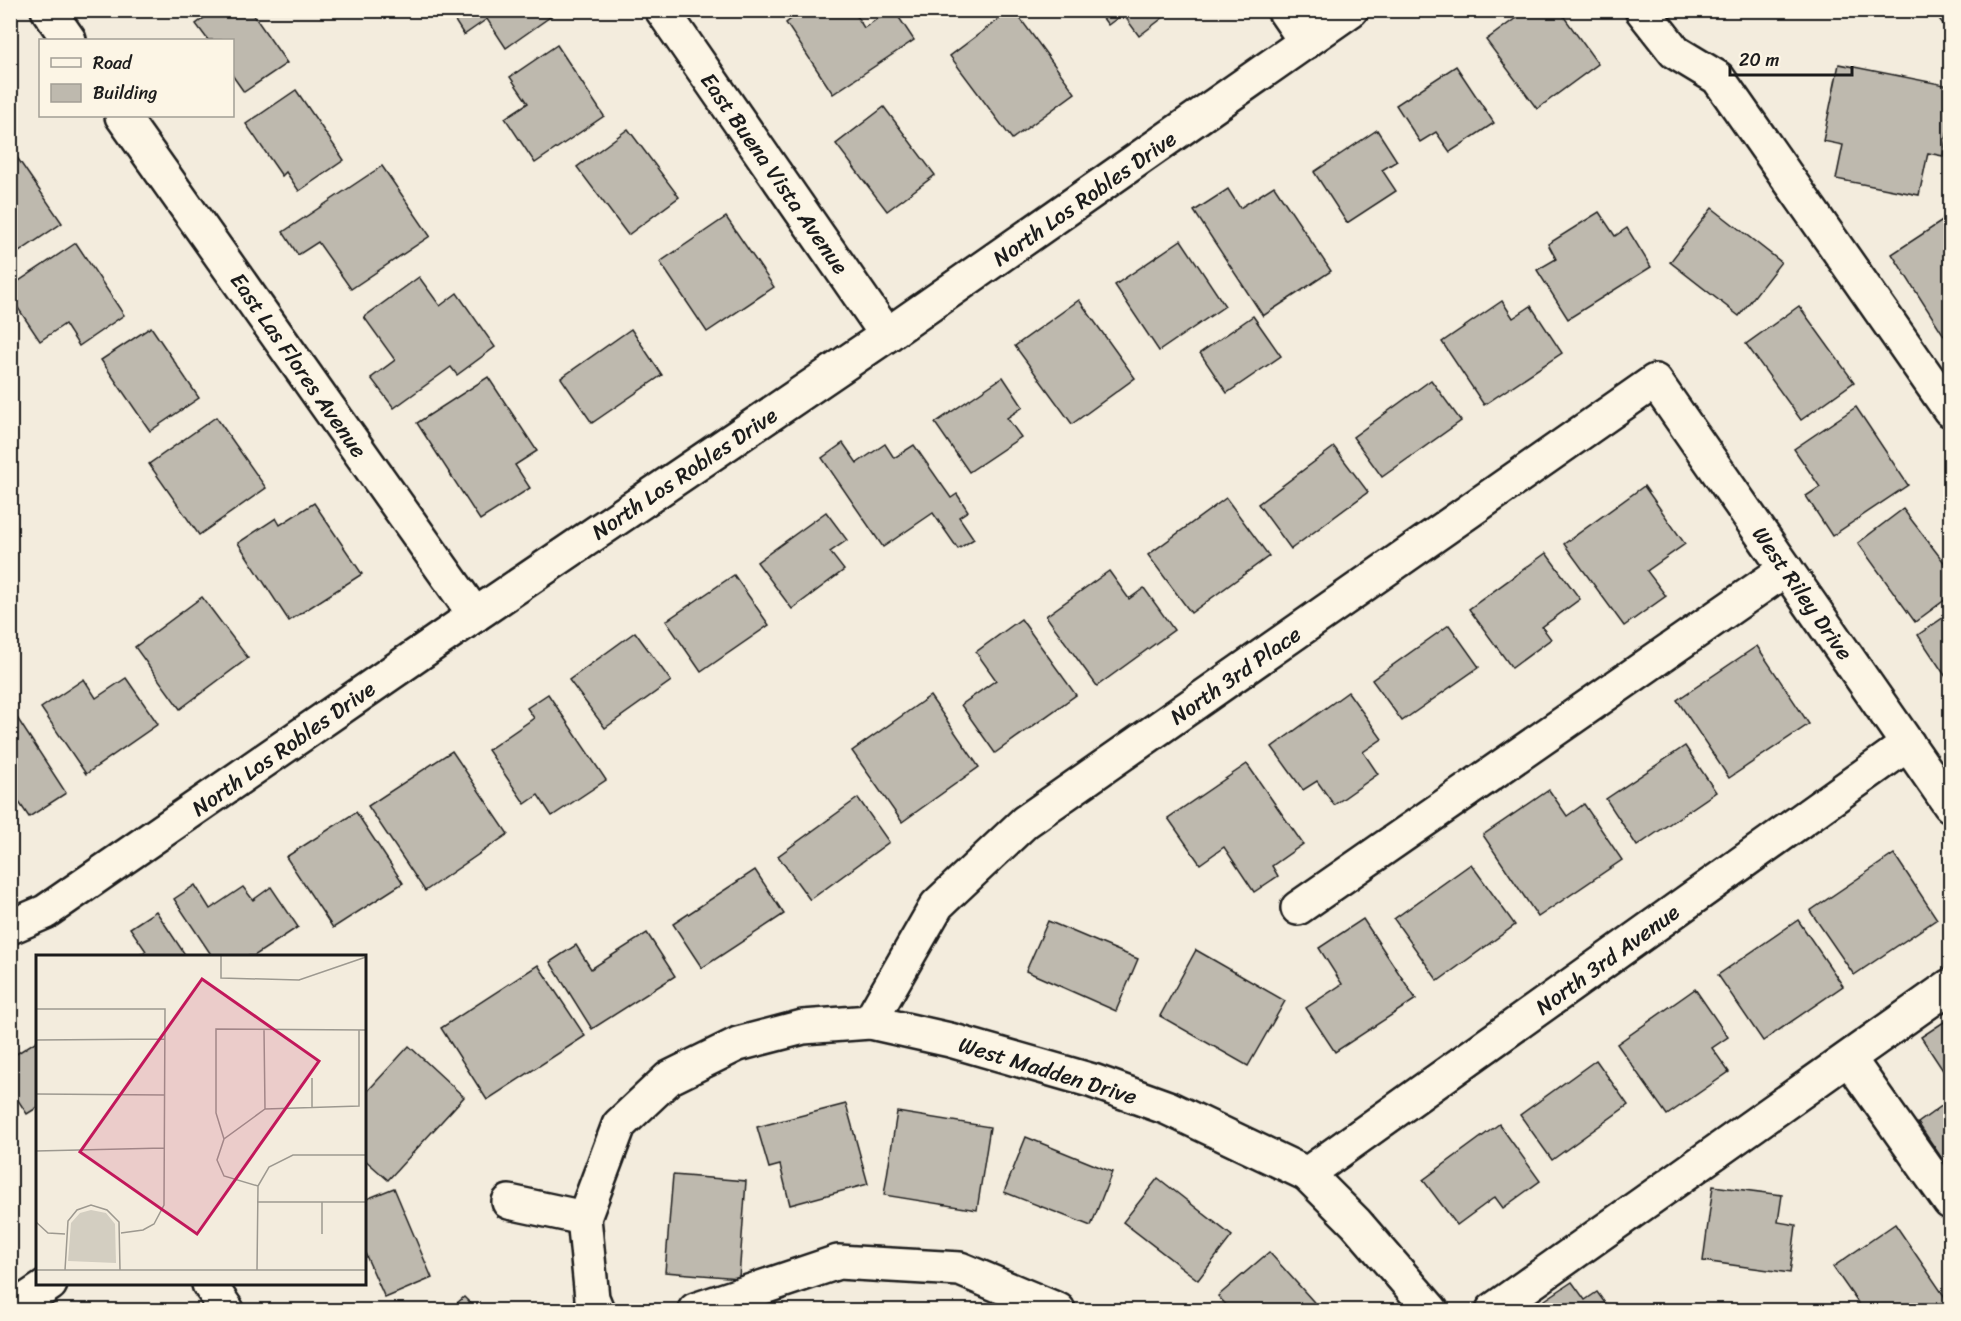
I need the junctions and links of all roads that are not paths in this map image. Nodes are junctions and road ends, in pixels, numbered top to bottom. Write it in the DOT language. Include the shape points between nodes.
graph roads {
  1 [pos="48,10"];
  2 [pos="662,10"];
  3 [pos="1284,10"];
  4 [pos="1351,10"];
  5 [pos="1642,10"];
  6 [pos="68,39"];
  7 [pos="1306,42"];
  8 [pos="123,117"];
  9 [pos="887,335"];
  10 [pos="1655,381"];
  11 [pos="1950,410"];
  12 [pos="1786,569"];
  13 [pos="475,615"];
  14 [pos="1908,744"];
  15 [pos="1950,805"];
  16 [pos="1298,908"];
  17 [pos="10,927"];
  18 [pos="1950,986"];
  19 [pos="870,1022"];
  20 [pos="1849,1059"];
  21 [pos="1307,1174"];
  22 [pos="509,1202"];
  23 [pos="1950,1202"];
  24 [pos="584,1218"];
  25 [pos="49,1285"];
  26 [pos="210,1285"];
  27 [pos="11,1311"];
  28 [pos="227,1311"];
  29 [pos="597,1311"];
  30 [pos="694,1311"];
  31 [pos="1058,1311"];
  32 [pos="1431,1311"];
  33 [pos="1493,1311"];
  1 -- 6 [label="street"];
  2 -- 9 [label="street, East Buena Vista Avenue"];
  3 -- 7 [label="street"];
  4 -- 7 [label="street, North Los Robles Drive"];
  5 -- 11 [label="street" via="1675,52 1718,78"];
  7 -- 9 [label="street, North Los Robles Drive"];
  8 -- 13 [label="street, East Las Flores Avenue"];
  9 -- 13 [label="street, North Los Robles Drive"];
  10 -- 12 [label="street, West Riley Drive"];
  10 -- 19 [label="street, North 3rd Place" via="1025,822 936,905"];
  12 -- 14 [label="street, West Riley Drive"];
  12 -- 16 [label="street"];
  13 -- 17 [label="street, North Los Robles Drive" via="45,912"];
  14 -- 15 [label="street, West Riley Drive"];
  14 -- 21 [label="street, North 3rd Avenue"];
  18 -- 20 [label="street"];
  19 -- 21 [label="street, West Madden Drive" via="950,1040 1104,1085 1168,1108"];
  19 -- 24 [label="street, West Madden Drive" via="803,1027 738,1044 669,1078 619,1125"];
  20 -- 23 [label="street"];
  20 -- 33 [label="street"];
  21 -- 32 [label="street, West Madden Drive" via="1356,1223"];
  22 -- 24 [label="street"];
  24 -- 29 [label="street" via="592,1298"];
  25 -- 27 [label="street"];
  26 -- 28 [label="street"];
  30 -- 31 [label="street" via="838,1262 960,1269"];
}
